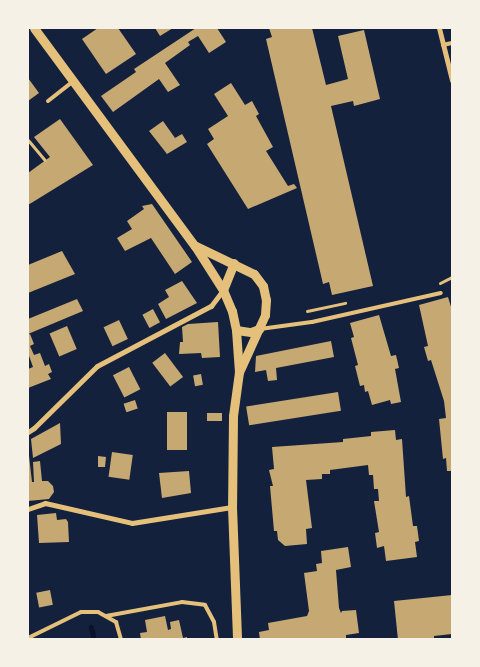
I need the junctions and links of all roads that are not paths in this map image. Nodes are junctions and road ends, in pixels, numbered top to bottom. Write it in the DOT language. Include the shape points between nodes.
graph roads {
  1 [pos="34,28"];
  2 [pos="439,28"];
  3 [pos="452,43"];
  4 [pos="443,46"];
  5 [pos="452,80"];
  6 [pos="74,81"];
  7 [pos="48,101"];
  8 [pos="195,246"];
  9 [pos="234,263"];
  10 [pos="223,290"];
  11 [pos="441,293"];
  12 [pos="260,329"];
  13 [pos="236,330"];
  14 [pos="239,372"];
  15 [pos="28,432"];
  16 [pos="232,508"];
  17 [pos="28,509"];
  18 [pos="106,616"];
  19 [pos="28,638"];
  20 [pos="121,640"];
  21 [pos="217,640"];
  22 [pos="237,640"];
  1 -- 6 [label="street"];
  2 -- 4 [label="street"];
  3 -- 4 [label="lane"];
  4 -- 5 [label="street"];
  6 -- 7 [label="lane"];
  6 -- 8 [label="street"];
  8 -- 9 [label="street"];
  8 -- 10 [label="street"];
  9 -- 10 [label="street"];
  9 -- 12 [label="street" via="254,274 263,286 265,315"];
  10 -- 13 [label="street"];
  10 -- 15 [label="street" via="211,306 97,366"];
  11 -- 12 [label="lane" via="301,324"];
  12 -- 13 [label="street" via="251,332"];
  12 -- 14 [label="street"];
  13 -- 14 [label="street"];
  14 -- 16 [label="street" via="233,416"];
  16 -- 17 [label="street" via="132,523 45,503"];
  16 -- 22 [label="street"];
  18 -- 19 [label="lane" via="98,612 81,612"];
  18 -- 20 [label="lane" via="116,622"];
  18 -- 21 [label="lane" via="182,602 205,606 214,622"];
}
